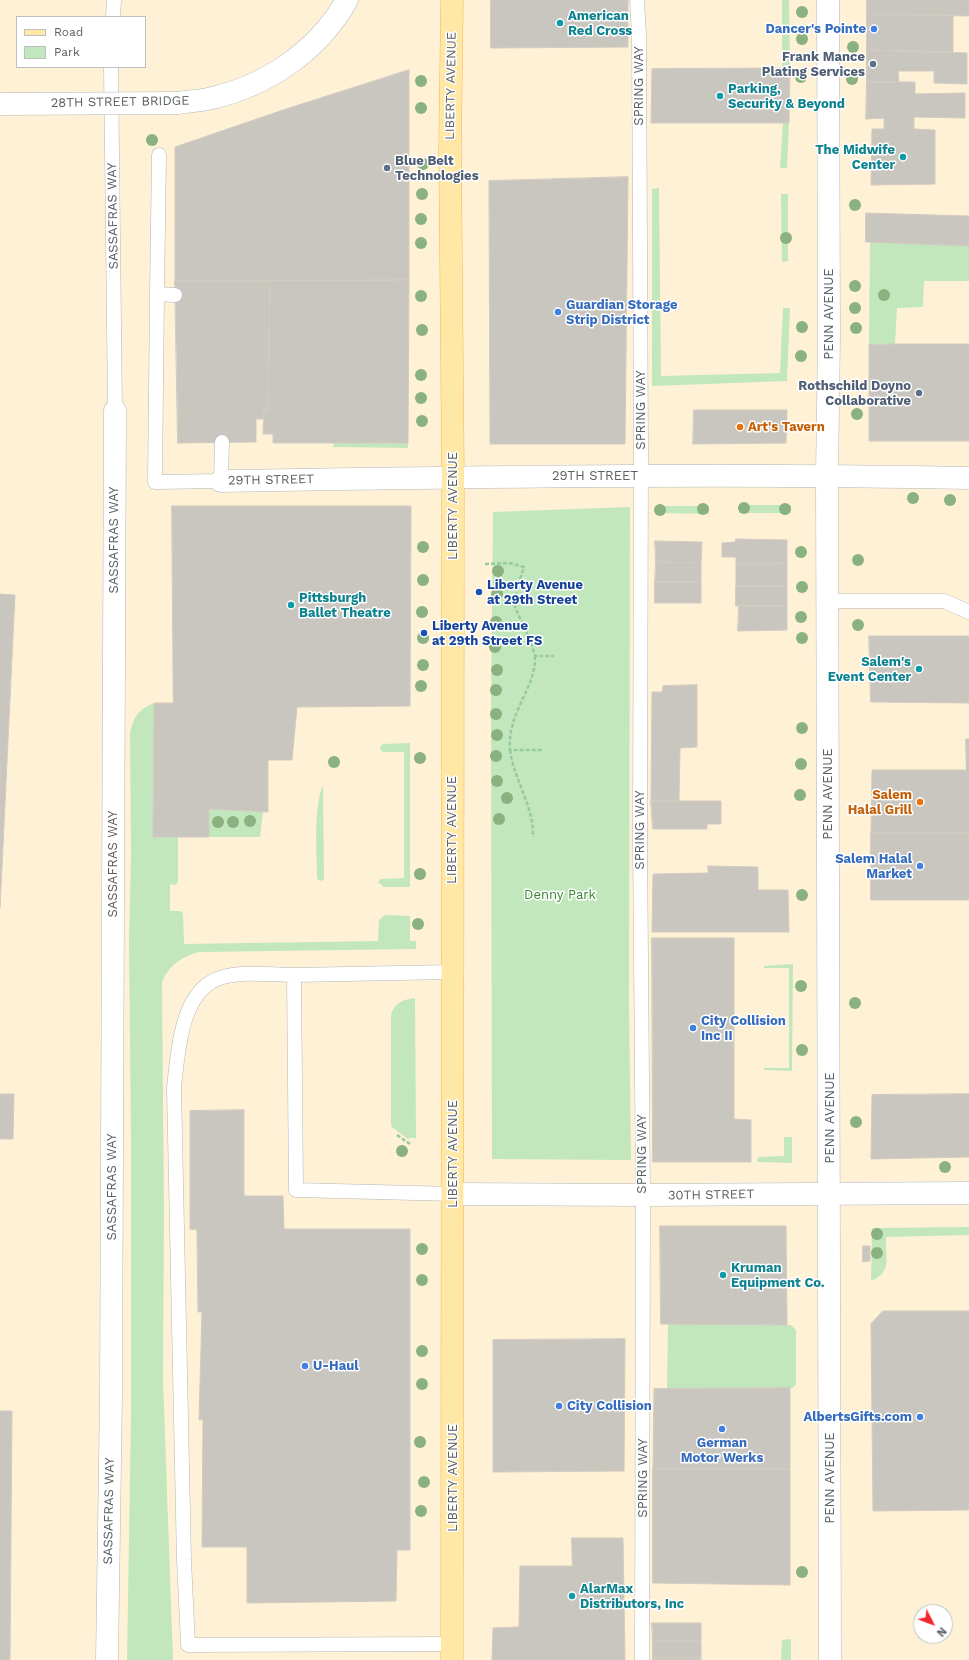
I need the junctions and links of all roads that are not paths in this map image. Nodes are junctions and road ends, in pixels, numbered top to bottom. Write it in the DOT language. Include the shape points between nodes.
graph roads {
  1 [pos="114,0"];
  2 [pos="347,0"];
  3 [pos="452,0"];
  4 [pos="637,0"];
  5 [pos="828,0"];
  6 [pos="113,16"];
  7 [pos="111,68"];
  8 [pos="0,104"];
  9 [pos="159,156"];
  10 [pos="157,294"];
  11 [pos="175,294"];
  12 [pos="115,411"];
  13 [pos="222,442"];
  14 [pos="827,475"];
  15 [pos="641,476"];
  16 [pos="453,477"];
  17 [pos="969,478"];
  18 [pos="221,481"];
  19 [pos="828,601"];
  20 [pos="969,612"];
  21 [pos="452,972"];
  22 [pos="294,975"];
  23 [pos="830,1193"];
  24 [pos="969,1193"];
  25 [pos="454,1194"];
  26 [pos="643,1195"];
  27 [pos="452,1652"];
  28 [pos="107,1660"];
  29 [pos="642,1660"];
  30 [pos="830,1660"];
  1 -- 6 [label="lane"];
  2 -- 8 [label="street, 28TH STREET BRIDGE, bridge" via="325,31 298,58 268,77 211,98 178,103"];
  3 -- 16 [label="main road, LIBERTY AVENUE" via="450,148"];
  4 -- 15 [label="lane, SPRING WAY"];
  5 -- 14 [label="street, PENN AVENUE"];
  7 -- 12 [label="lane, SASSAFRAS WAY"];
  9 -- 10 [label="lane"];
  10 -- 11 [label="lane"];
  10 -- 18 [label="lane" via="155,482"];
  12 -- 28 [label="street, SASSAFRAS WAY" via="111,1394"];
  13 -- 18 [label="lane"];
  14 -- 15 [label="street, 29TH STREET"];
  14 -- 17 [label="street, 29TH STREET"];
  14 -- 19 [label="street, PENN AVENUE"];
  15 -- 16 [label="street, 29TH STREET"];
  15 -- 26 [label="lane, SPRING WAY" via="640,841"];
  16 -- 18 [label="street, 29TH STREET"];
  16 -- 21 [label="main road, LIBERTY AVENUE"];
  19 -- 20 [label="lane" via="944,600"];
  19 -- 23 [label="street, PENN AVENUE"];
  21 -- 22 [label="lane"];
  21 -- 25 [label="main road, LIBERTY AVENUE"];
  22 -- 25 [label="lane" via="296,1190"];
  22 -- 27 [label="lane" via="236,975 222,977 205,986 194,999 179,1046 174,1088 188,1644"];
  23 -- 24 [label="street, 30TH STREET"];
  23 -- 26 [label="street, 30TH STREET"];
  23 -- 30 [label="street, PENN AVENUE"];
  25 -- 26 [label="street, 30TH STREET"];
  25 -- 27 [label="main road, LIBERTY AVENUE"];
  26 -- 29 [label="lane, SPRING WAY"];
}
